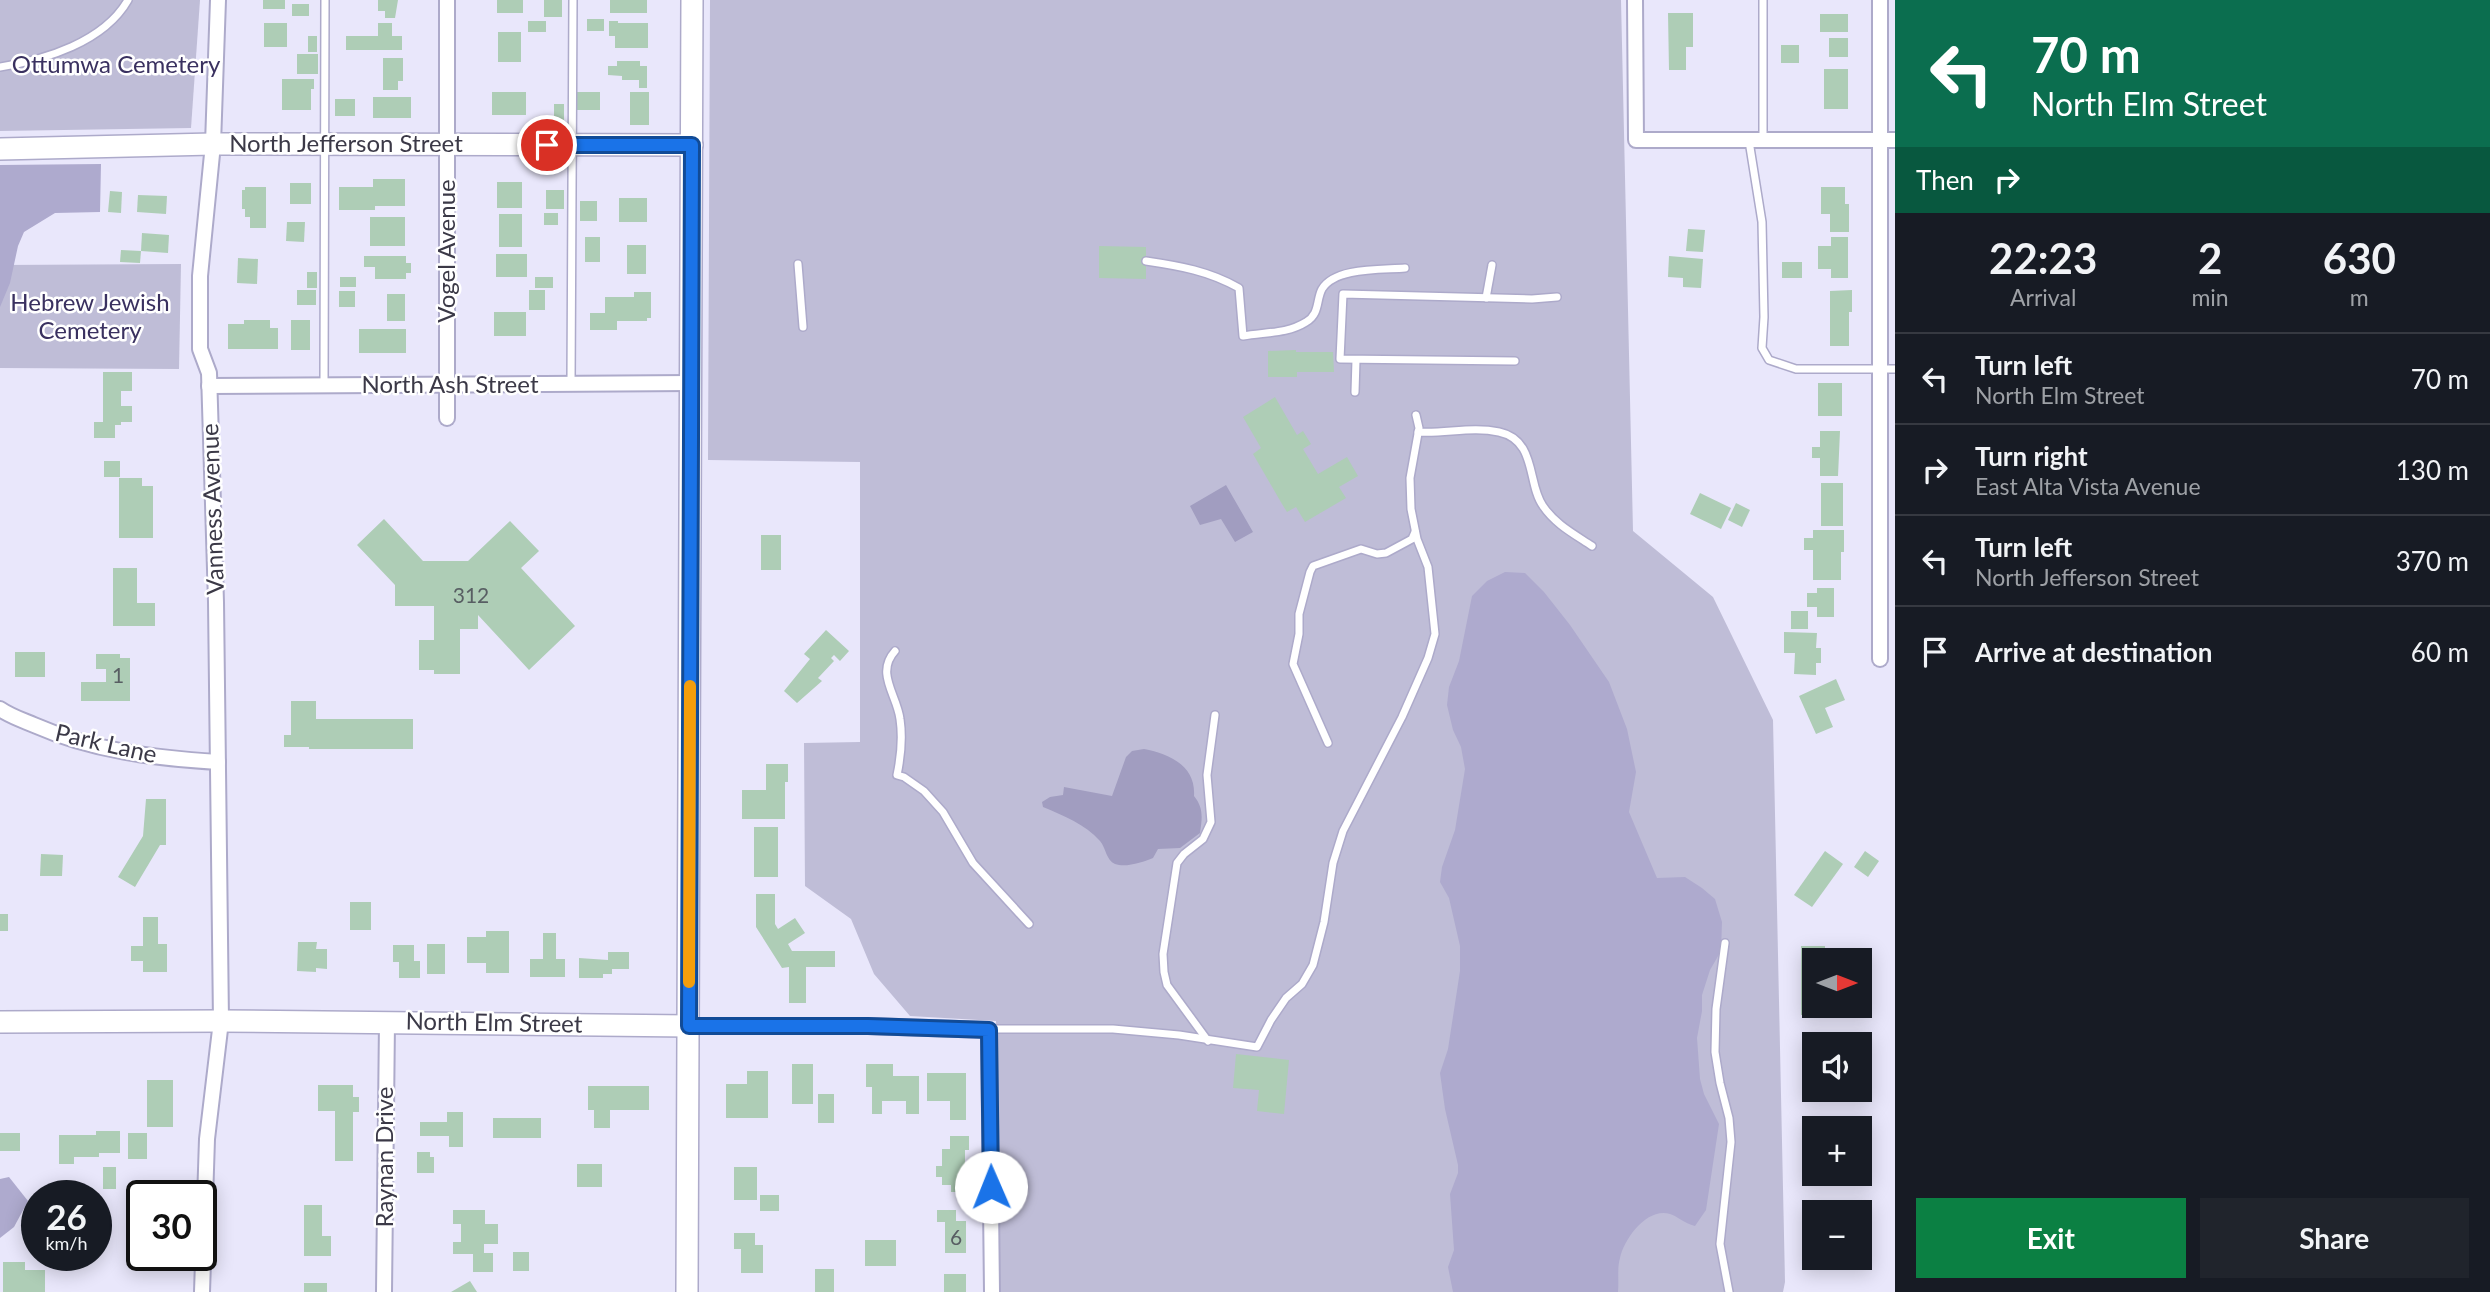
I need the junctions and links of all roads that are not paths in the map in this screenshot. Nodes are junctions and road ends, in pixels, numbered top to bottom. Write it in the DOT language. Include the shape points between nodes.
graph roads {
  1 [pos="128,0"];
  2 [pos="218,0"];
  3 [pos="325,0"];
  4 [pos="447,0"];
  5 [pos="573,0"];
  6 [pos="692,0"];
  7 [pos="1635,0"];
  8 [pos="1763,0"];
  9 [pos="1880,0"];
  10 [pos="0,67"];
  11 [pos="1756,140"];
  12 [pos="1888,140"];
  13 [pos="212,144"];
  14 [pos="325,144"];
  15 [pos="447,144"];
  16 [pos="572,145"];
  17 [pos="692,145"];
  18 [pos="0,149"];
  19 [pos="1146,261"];
  20 [pos="798,264"];
  21 [pos="1492,265"];
  22 [pos="1405,268"];
  23 [pos="1557,297"];
  24 [pos="1486,298"];
  25 [pos="803,327"];
  26 [pos="1356,359"];
  27 [pos="1515,361"];
  28 [pos="1888,369"];
  29 [pos="691,383"];
  30 [pos="571,384"];
  31 [pos="447,385"];
  32 [pos="209,386"];
  33 [pos="324,386"];
  34 [pos="1355,392"];
  35 [pos="1416,415"];
  36 [pos="447,418"];
  37 [pos="1418,432"];
  38 [pos="1416,532"];
  39 [pos="1592,546"];
  40 [pos="895,651"];
  41 [pos="1880,659"];
  42 [pos="0,709"];
  43 [pos="1215,715"];
  44 [pos="1328,743"];
  45 [pos="218,762"];
  46 [pos="1029,924"];
  47 [pos="1724,943"];
  48 [pos="221,1021"];
  49 [pos="0,1022"];
  50 [pos="387,1022"];
  51 [pos="689,1026"];
  52 [pos="989,1030"];
  53 [pos="1208,1041"];
  54 [pos="202,1292"];
  55 [pos="384,1292"];
  56 [pos="687,1292"];
  57 [pos="992,1292"];
  58 [pos="1729,1292"];
  1 -- 10 [label="lane" via="106,27 70,47 30,63"];
  2 -- 13 [label="street, Vanness Avenue"];
  3 -- 14 [label="lane"];
  4 -- 15 [label="street, Vogel Avenue"];
  5 -- 16 [label="lane"];
  6 -- 17 [label="street"];
  7 -- 11 [label="street" via="1636,140"];
  8 -- 11 [label="lane"];
  9 -- 12 [label="street"];
  11 -- 12 [label="street"];
  11 -- 28 [label="lane" via="1762,222 1762,348 1769,360 1796,369"];
  12 -- 28 [label="street"];
  13 -- 14 [label="street, North Jefferson Street"];
  13 -- 18 [label="street, North Jefferson Street"];
  13 -- 32 [label="street, Vanness Avenue" via="200,276 200,349"];
  14 -- 15 [label="street, North Jefferson Street"];
  14 -- 33 [label="lane"];
  15 -- 16 [label="street, North Jefferson Street"];
  15 -- 31 [label="street, Vogel Avenue"];
  16 -- 17 [label="street, North Jefferson Street"];
  16 -- 30 [label="lane"];
  17 -- 29 [label="street"];
  19 -- 22 [label="lane" via="1192,268 1239,288 1242,336 1284,331 1308,321 1317,310 1322,289 1334,278"];
  20 -- 25 [label="lane"];
  21 -- 24 [label="lane"];
  23 -- 24 [label="lane"];
  24 -- 26 [label="lane" via="1343,294 1340,359"];
  26 -- 27 [label="lane"];
  26 -- 34 [label="lane"];
  28 -- 41 [label="street"];
  29 -- 30 [label="street, North Ash Street"];
  29 -- 51 [label="street"];
  30 -- 31 [label="street, North Ash Street"];
  31 -- 33 [label="street, North Ash Street"];
  31 -- 36 [label="street, Vogel Avenue"];
  32 -- 33 [label="street, North Ash Street"];
  32 -- 45 [label="street, Vanness Avenue"];
  35 -- 37 [label="lane"];
  37 -- 38 [label="lane" via="1410,478"];
  37 -- 39 [label="lane" via="1496,431 1510,435 1532,467 1544,508"];
  38 -- 44 [label="lane" via="1386,553 1361,549 1313,566 1310,572 1293,664"];
  38 -- 53 [label="lane" via="1428,567 1435,634 1402,717 1343,831 1313,965 1271,1020 1257,1047"];
  40 -- 46 [label="lane" via="886,672 900,715 897,775 924,791 943,812 974,863"];
  42 -- 45 [label="street, Park Lane" via="54,734 110,750"];
  43 -- 53 [label="lane" via="1207,775 1211,822 1203,839 1177,863 1163,954 1167,985"];
  45 -- 48 [label="street, Vanness Avenue"];
  47 -- 58 [label="lane" via="1715,1052 1731,1142 1720,1244"];
  48 -- 49 [label="street, North Elm Street"];
  48 -- 50 [label="street, North Elm Street"];
  48 -- 54 [label="street, Vanness Avenue" via="207,1139"];
  50 -- 51 [label="street, North Elm Street"];
  50 -- 55 [label="street, Raynan Drive"];
  51 -- 52 [label="street, North Elm Street"];
  51 -- 56 [label="street"];
  52 -- 53 [label="lane" via="1113,1029"];
  52 -- 57 [label="street"];
}
